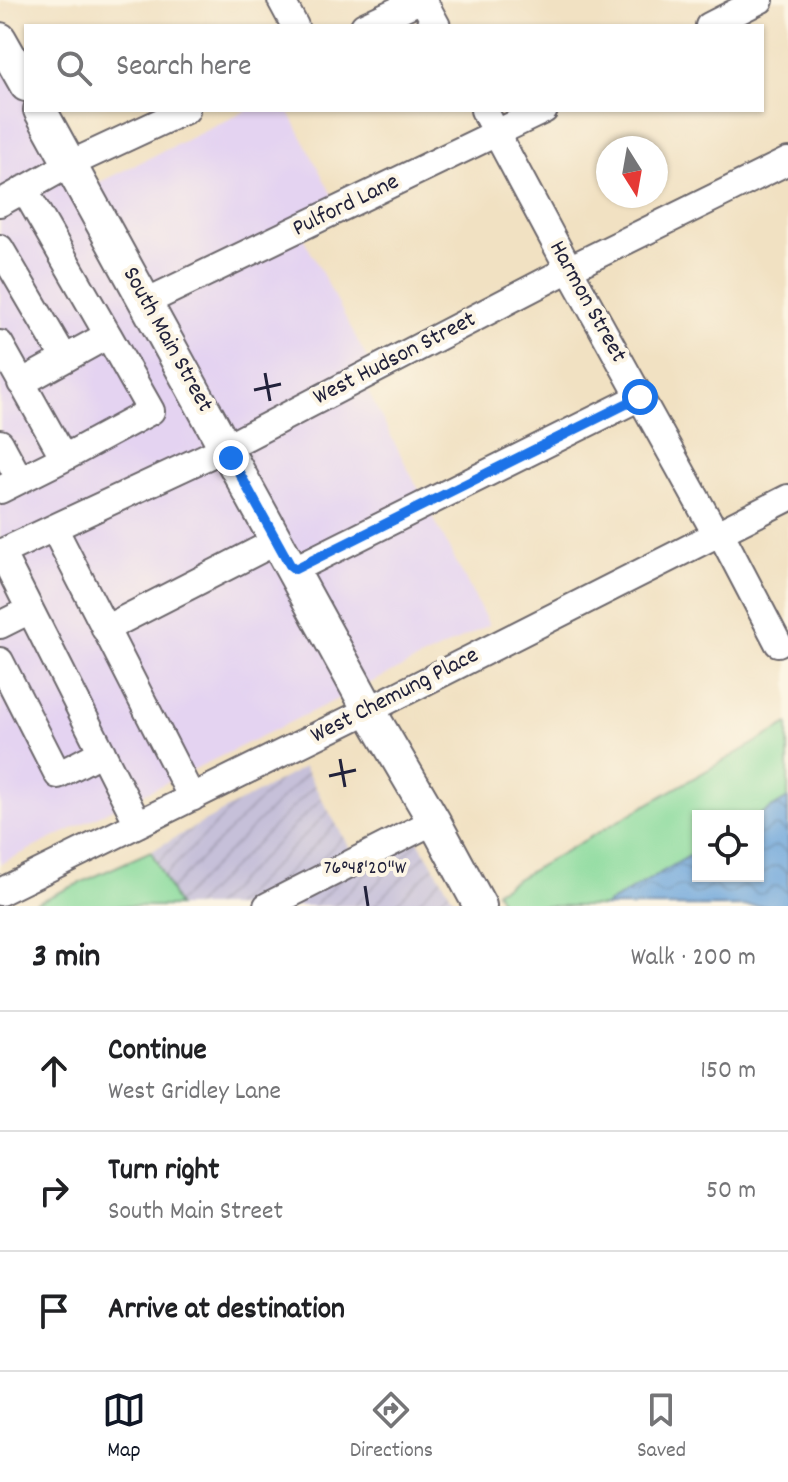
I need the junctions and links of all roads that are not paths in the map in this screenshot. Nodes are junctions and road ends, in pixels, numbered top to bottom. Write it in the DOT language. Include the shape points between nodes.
graph roads {
  1 [pos="281,0"];
  2 [pos="293,0"];
  3 [pos="421,0"];
  4 [pos="760,0"];
  5 [pos="294,24"];
  6 [pos="304,24"];
  7 [pos="368,24"];
  8 [pos="436,24"];
  9 [pos="713,24"];
  10 [pos="1,42"];
  11 [pos="24,82"];
  12 [pos="41,112"];
  13 [pos="182,112"];
  14 [pos="485,112"];
  15 [pos="540,112"];
  16 [pos="497,134"];
  17 [pos="788,161"];
  18 [pos="70,164"];
  19 [pos="24,189"];
  20 [pos="0,203"];
  21 [pos="0,248"];
  22 [pos="569,269"];
  23 [pos="146,302"];
  24 [pos="108,335"];
  25 [pos="0,344"];
  26 [pos="65,359"];
  27 [pos="21,383"];
  28 [pos="640,397"];
  29 [pos="0,443"];
  30 [pos="225,448"];
  31 [pos="64,458"];
  32 [pos="10,485"];
  33 [pos="788,498"];
  34 [pos="54,528"];
  35 [pos="718,533"];
  36 [pos="1,550"];
  37 [pos="284,553"];
  38 [pos="30,610"];
  39 [pos="0,625"];
  40 [pos="105,629"];
  41 [pos="778,643"];
  42 [pos="0,661"];
  43 [pos="369,710"];
  44 [pos="102,752"];
  45 [pos="192,798"];
  46 [pos="434,821"];
  47 [pos="138,824"];
  48 [pos="0,892"];
  49 [pos="274,903"];
  50 [pos="480,906"];
  1 -- 5 [label="street"];
  2 -- 6 [label="street"];
  3 -- 7 [label="street"];
  3 -- 8 [label="street"];
  4 -- 9 [label="street"];
  10 -- 11 [label="main road"];
  12 -- 18 [label="main road, South Main Street"];
  13 -- 18 [label="street"];
  14 -- 16 [label="street, Harmon Street"];
  15 -- 16 [label="street, Pulford Lane"];
  16 -- 22 [label="street, Harmon Street"];
  16 -- 23 [label="street, Pulford Lane"];
  17 -- 22 [label="street, West Hudson Street"];
  18 -- 19 [label="street"];
  18 -- 23 [label="main road, South Main Street"];
  19 -- 20 [label="street"];
  19 -- 24 [label="street"];
  21 -- 26 [label="street"];
  22 -- 28 [label="street, Harmon Street"];
  22 -- 30 [label="street, West Hudson Street"];
  23 -- 30 [label="main road, South Main Street"];
  24 -- 26 [label="street"];
  24 -- 31 [label="street" via="151,411"];
  25 -- 27 [label="street"];
  26 -- 27 [label="street"];
  27 -- 31 [label="street"];
  28 -- 35 [label="street, Harmon Street"];
  28 -- 37 [label="street" via="295,569"];
  29 -- 32 [label="street"];
  30 -- 34 [label="street, West Hudson Street"];
  30 -- 37 [label="main road, South Main Street"];
  31 -- 32 [label="street"];
  33 -- 35 [label="street, West Chemung Place"];
  34 -- 36 [label="street, West Hudson Street"];
  34 -- 40 [label="street"];
  35 -- 41 [label="street, Harmon Street"];
  35 -- 43 [label="street, West Chemung Place"];
  36 -- 38 [label="street"];
  37 -- 40 [label="street"];
  37 -- 43 [label="main road, South Main Street"];
  38 -- 39 [label="street"];
  38 -- 44 [label="street"];
  40 -- 45 [label="street"];
  42 -- 44 [label="street" via="58,775"];
  43 -- 45 [label="street, West Chemung Place"];
  43 -- 46 [label="main road, South Main Street"];
  44 -- 47 [label="street"];
  45 -- 47 [label="street, West Chemung Place"];
  46 -- 49 [label="street"];
  46 -- 50 [label="main road, South Main Street"];
  47 -- 48 [label="street, West Chemung Place"];
}
